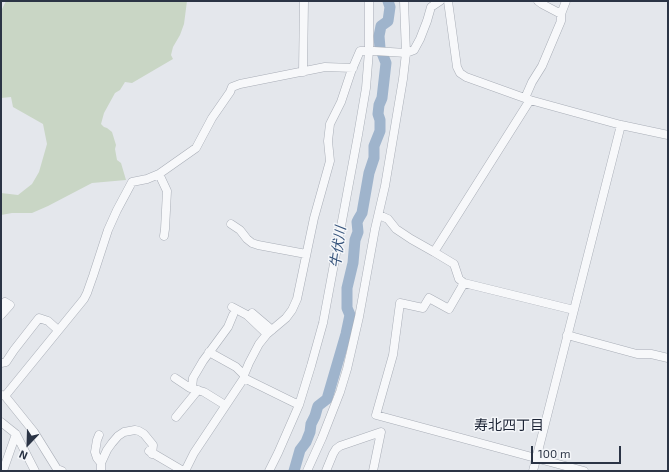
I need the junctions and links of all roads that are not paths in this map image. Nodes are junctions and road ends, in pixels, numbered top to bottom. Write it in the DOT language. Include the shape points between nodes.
graph roads {
  1 [pos="304,1"];
  2 [pos="369,1"];
  3 [pos="404,1"];
  4 [pos="440,1"];
  5 [pos="448,1"];
  6 [pos="538,1"];
  7 [pos="566,1"];
  8 [pos="561,14"];
  9 [pos="371,51"];
  10 [pos="403,53"];
  11 [pos="353,68"];
  12 [pos="302,72"];
  13 [pos="528,99"];
  14 [pos="621,125"];
  15 [pos="668,135"];
  16 [pos="159,174"];
  17 [pos="379,215"];
  18 [pos="231,224"];
  19 [pos="164,236"];
  20 [pos="434,252"];
  21 [pos="306,254"];
  22 [pos="464,283"];
  23 [pos="1,307"];
  24 [pos="574,310"];
  25 [pos="252,313"];
  26 [pos="1,315"];
  27 [pos="58,330"];
  28 [pos="269,332"];
  29 [pos="567,335"];
  30 [pos="209,352"];
  31 [pos="668,358"];
  32 [pos="1,363"];
  33 [pos="244,376"];
  34 [pos="175,378"];
  35 [pos="195,389"];
  36 [pos="3,395"];
  37 [pos="225,405"];
  38 [pos="299,405"];
  39 [pos="176,417"];
  40 [pos="1,422"];
  41 [pos="16,434"];
  42 [pos="100,435"];
  43 [pos="537,459"];
  44 [pos="101,467"];
  45 [pos="3,471"];
  46 [pos="35,471"];
  47 [pos="62,471"];
  48 [pos="184,471"];
  49 [pos="269,471"];
  50 [pos="307,471"];
  51 [pos="326,471"];
  52 [pos="373,471"];
  53 [pos="534,471"];
  54 [pos="584,471"];
  1 -- 12 [label="street"];
  2 -- 9 [label="street"];
  3 -- 10 [label="street"];
  4 -- 10 [label="street" via="431,7 414,50"];
  5 -- 13 [label="street" via="456,67 460,73"];
  6 -- 8 [label="street"];
  7 -- 8 [label="street"];
  8 -- 13 [label="street" via="561,21 542,66 532,82"];
  9 -- 10 [label="street"];
  9 -- 11 [label="street" via="360,51"];
  9 -- 38 [label="street" via="323,323"];
  10 -- 17 [label="street" via="403,79"];
  11 -- 12 [label="street" via="325,67"];
  11 -- 21 [label="street" via="330,124 330,161"];
  12 -- 16 [label="street" via="232,87 196,148"];
  13 -- 14 [label="street"];
  13 -- 20 [label="street"];
  14 -- 15 [label="street"];
  14 -- 24 [label="street"];
  16 -- 19 [label="street" via="167,191"];
  16 -- 27 [label="street" via="132,182 108,230 87,293"];
  17 -- 20 [label="street" via="388,219 396,229"];
  17 -- 50 [label="street" via="347,369"];
  18 -- 21 [label="street" via="252,243"];
  20 -- 22 [label="street" via="454,264 459,279"];
  21 -- 28 [label="street" via="297,299 292,310"];
  22 -- 24 [label="street"];
  22 -- 43 [label="street" via="449,309 429,298 423,308 400,303 394,355 376,415"];
  23 -- 26 [label="street" via="5,302 10,305"];
  24 -- 29 [label="street"];
  25 -- 28 [label="street"];
  27 -- 32 [label="street" via="48,321 39,318 6,362"];
  27 -- 36 [label="street"];
  28 -- 30 [label="street" via="247,315 232,311 228,327"];
  28 -- 33 [label="street" via="259,344"];
  29 -- 31 [label="street" via="637,354"];
  29 -- 43 [label="street"];
  30 -- 33 [label="street" via="236,367"];
  30 -- 35 [label="street" via="193,378"];
  33 -- 37 [label="street"];
  33 -- 38 [label="street"];
  34 -- 35 [label="street"];
  35 -- 37 [label="street"];
  35 -- 39 [label="street"];
  36 -- 47 [label="street" via="34,432 57,469"];
  37 -- 48 [label="street"];
  38 -- 49 [label="street"];
  40 -- 41 [label="street"];
  41 -- 45 [label="street"];
  41 -- 46 [label="street"];
  42 -- 44 [label="street" via="95,452"];
  43 -- 53 [label="street"];
  43 -- 54 [label="street"];
  44 -- 48 [label="street" via="107,450 118,436 135,430 144,434 153,445 150,452"];
  51 -- 52 [label="street" via="333,454 340,446 380,432"];
}
